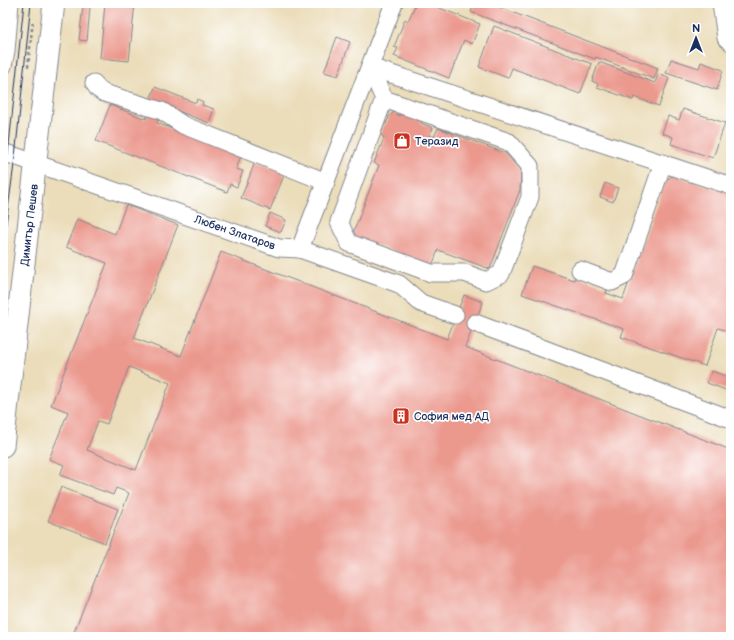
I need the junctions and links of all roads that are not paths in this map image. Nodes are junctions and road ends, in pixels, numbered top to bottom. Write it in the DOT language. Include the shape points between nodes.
graph roads {
  1 [pos="10,3"];
  2 [pos="54,3"];
  3 [pos="394,3"];
  4 [pos="721,3"];
  5 [pos="731,42"];
  6 [pos="3,66"];
  7 [pos="370,67"];
  8 [pos="94,83"];
  9 [pos="384,99"];
  10 [pos="3,152"];
  11 [pos="663,163"];
  12 [pos="36,164"];
  13 [pos="326,182"];
  14 [pos="731,186"];
  15 [pos="300,249"];
  16 [pos="580,270"];
  17 [pos="455,315"];
  18 [pos="475,323"];
  19 [pos="731,419"];
  20 [pos="3,446"];
  1 -- 6 [label="street"];
  2 -- 12 [label="main road, Димитър Пешев"];
  3 -- 7 [label="street"];
  4 -- 5 [label="street" via="726,38"];
  7 -- 9 [label="street"];
  7 -- 11 [label="street"];
  7 -- 13 [label="street"];
  8 -- 13 [label="street" via="104,93 162,111 183,124"];
  9 -- 9 [label="street" via="339,222 349,243 430,274 465,273 486,281 501,274 530,198 530,166 509,142"];
  10 -- 12 [label="street, Любен Златаров"];
  11 -- 14 [label="street"];
  11 -- 16 [label="street" via="624,276 612,282"];
  12 -- 15 [label="street, Любен Златаров" via="278,248"];
  12 -- 20 [label="main road, Димитър Пешев"];
  13 -- 15 [label="street"];
  15 -- 17 [label="street, Любен Златаров" via="399,284 421,303"];
  18 -- 19 [label="street"];
}
